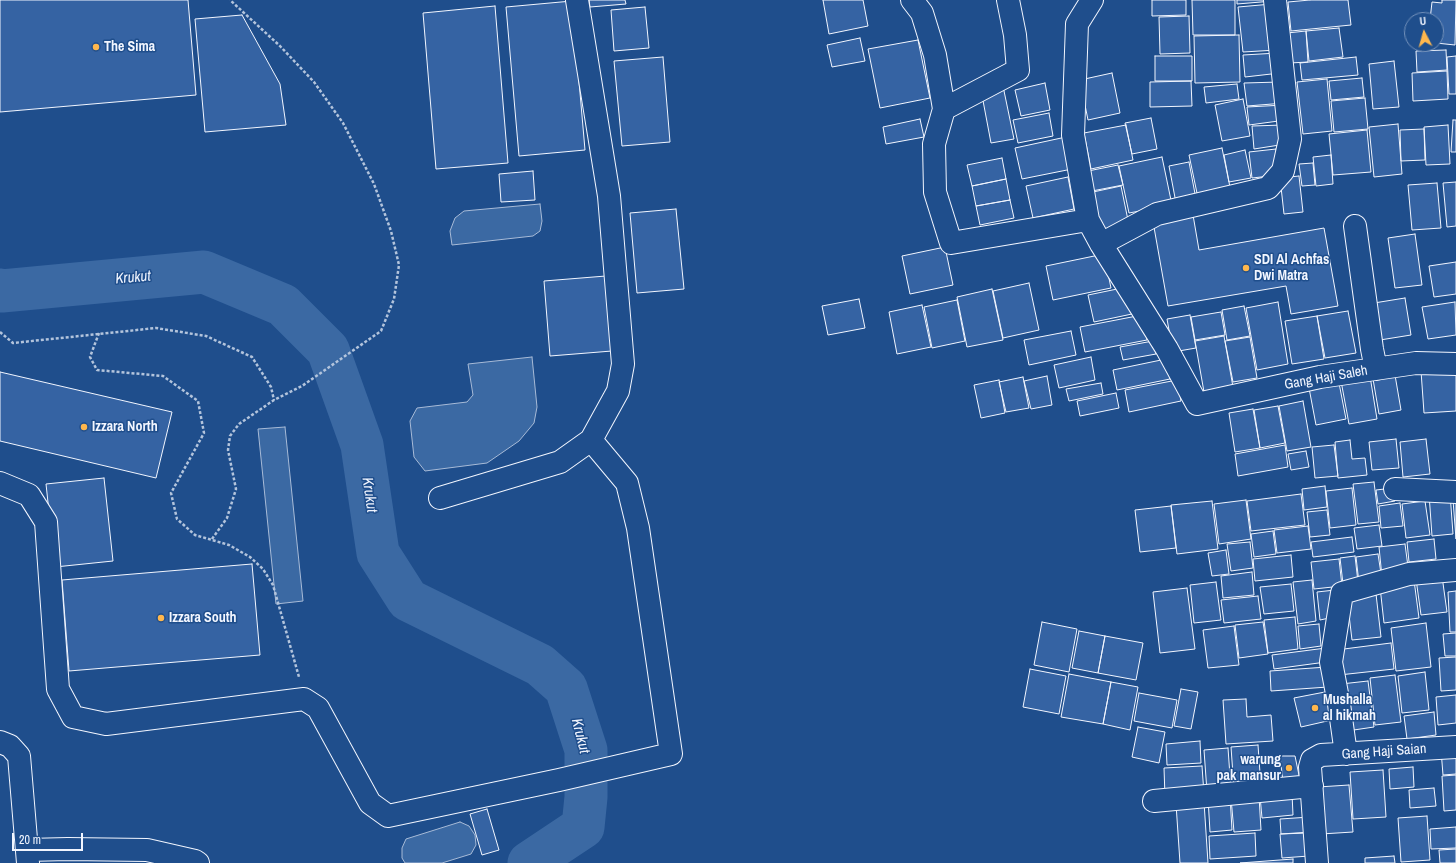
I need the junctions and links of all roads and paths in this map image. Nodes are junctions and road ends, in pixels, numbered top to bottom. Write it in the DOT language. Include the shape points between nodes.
graph roads {
  1 [pos="230,0"];
  2 [pos="577,0"];
  3 [pos="912,0"];
  4 [pos="1008,0"];
  5 [pos="1092,0"];
  6 [pos="1275,0"];
  7 [pos="944,109"];
  8 [pos="1088,220"];
  9 [pos="1355,226"];
  10 [pos="1100,244"];
  11 [pos="0,332"];
  12 [pos="99,334"];
  13 [pos="1456,364"];
  14 [pos="1376,369"];
  15 [pos="274,400"];
  16 [pos="591,440"];
  17 [pos="0,483"];
  18 [pos="1395,488"];
  19 [pos="1456,492"];
  20 [pos="440,498"];
  21 [pos="212,539"];
  22 [pos="1456,570"];
  23 [pos="304,699"];
  24 [pos="0,742"];
  25 [pos="1456,747"];
  26 [pos="1346,754"];
  27 [pos="1312,786"];
  28 [pos="1154,801"];
  29 [pos="27,856"];
  30 [pos="198,863"];
  31 [pos="1317,863"];
  1 -- 15 [label="path" via="280,46 314,82 343,123 374,184 391,231 399,265 394,299 381,330 302,386"];
  2 -- 16 [label="street" via="609,196 623,364 618,391"];
  3 -- 7 [label="street" via="922,12 935,55"];
  4 -- 7 [label="street" via="1018,70"];
  5 -- 8 [label="street" via="1077,24 1073,136"];
  6 -- 10 [label="street" via="1290,139 1283,171 1268,188 1157,214"];
  7 -- 8 [label="street" via="934,144 935,192 951,243"];
  8 -- 10 [label="street"];
  9 -- 14 [label="street"];
  10 -- 14 [label="street, Gang Haji Saleh" via="1167,349 1197,404 1320,377"];
  11 -- 12 [label="path" via="13,343"];
  12 -- 15 [label="path" via="156,328 206,336 252,357 271,387"];
  12 -- 21 [label="path" via="90,357 97,370 163,376 198,401 204,433 171,493 177,519 195,535"];
  13 -- 14 [label="street, Gang Haji Saleh" via="1416,363"];
  15 -- 21 [label="path" via="239,424 230,436 228,450 236,489 227,518"];
  16 -- 20 [label="street" via="560,462"];
  16 -- 23 [label="street" via="626,483 638,528 670,754 388,816 370,803 318,708"];
  17 -- 23 [label="street" via="29,495 46,522 58,689 73,717 106,724"];
  18 -- 19 [label="street"];
  21 -- 23 [label="path" via="250,557 263,569 273,586"];
  22 -- 26 [label="street" via="1409,574 1342,592 1331,662"];
  24 -- 29 [label="street" via="10,746 19,756"];
  25 -- 26 [label="street, Gang Haji Saian"];
  26 -- 27 [label="street, Gang Haji Saian" via="1321,755 1312,760"];
  27 -- 28 [label="street"];
  27 -- 31 [label="street"];
  29 -- 30 [label="street" via="68,849 147,850"];
}
